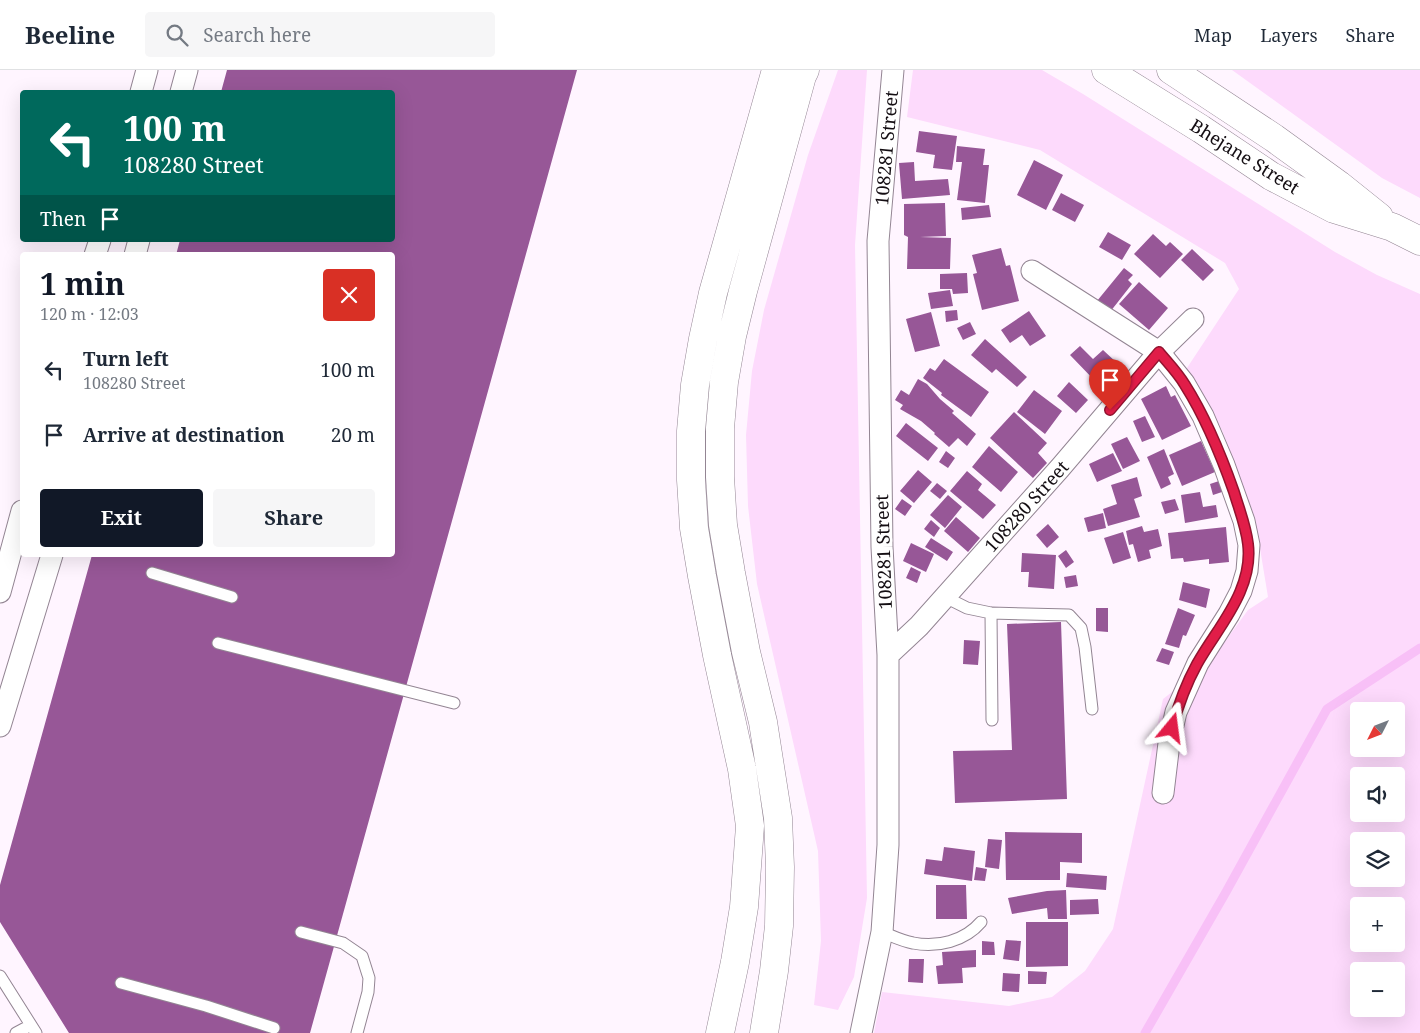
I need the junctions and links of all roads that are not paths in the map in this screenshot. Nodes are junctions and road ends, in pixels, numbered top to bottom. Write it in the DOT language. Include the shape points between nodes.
graph roads {
  1 [pos="147,70"];
  2 [pos="187,70"];
  3 [pos="776,70"];
  4 [pos="805,70"];
  5 [pos="893,70"];
  6 [pos="1106,70"];
  7 [pos="1171,70"];
  8 [pos="142,90"];
  9 [pos="182,90"];
  10 [pos="1392,228"];
  11 [pos="1420,242"];
  12 [pos="1032,271"];
  13 [pos="1193,319"];
  14 [pos="1159,352"];
  15 [pos="20,518"];
  16 [pos="51,557"];
  17 [pos="152,573"];
  18 [pos="0,592"];
  19 [pos="232,597"];
  20 [pos="945,597"];
  21 [pos="991,613"];
  22 [pos="218,643"];
  23 [pos="888,655"];
  24 [pos="454,703"];
  25 [pos="1092,709"];
  26 [pos="992,720"];
  27 [pos="0,726"];
  28 [pos="1163,793"];
  29 [pos="981,922"];
  30 [pos="301,932"];
  31 [pos="882,932"];
  32 [pos="0,976"];
  33 [pos="121,983"];
  34 [pos="274,1028"];
  35 [pos="34,1029"];
  36 [pos="16,1033"];
  37 [pos="357,1033"];
  38 [pos="720,1033"];
  39 [pos="764,1033"];
  40 [pos="862,1033"];
  1 -- 8 [label="street"];
  2 -- 9 [label="street"];
  3 -- 38 [label="street" via="713,293 695,385 691,431 696,538 742,769 750,826 744,907"];
  4 -- 39 [label="street" via="734,327 720,428 723,525 778,818 779,926"];
  5 -- 23 [label="street, 108281 Street" via="878,241 882,546"];
  6 -- 10 [label="street, Bhejane Street" via="1271,176 1334,209"];
  7 -- 10 [label="street, Bhejane Street" via="1274,138"];
  10 -- 11 [label="street, Bhejane Street"];
  12 -- 14 [label="street"];
  13 -- 14 [label="street, 108280 Street"];
  14 -- 20 [label="street, 108280 Street"];
  14 -- 28 [label="street" via="1184,383 1203,416 1244,521 1249,545 1247,571 1241,590 1230,614 1198,663 1176,712 1168,744"];
  15 -- 18 [label="street"];
  16 -- 27 [label="street"];
  17 -- 19 [label="lane"];
  20 -- 21 [label="lane" via="967,608"];
  20 -- 23 [label="street, 108280 Street"];
  21 -- 25 [label="lane" via="1070,615 1081,628"];
  21 -- 26 [label="lane"];
  22 -- 24 [label="lane"];
  23 -- 31 [label="street, 108281 Street" via="888,845"];
  29 -- 31 [label="lane" via="962,938 938,944 914,943"];
  30 -- 37 [label="lane" via="343,944 362,956 369,978"];
  31 -- 40 [label="street, 108281 Street"];
  32 -- 35 [label="lane"];
  33 -- 34 [label="lane"];
  35 -- 36 [label="lane"];
}
